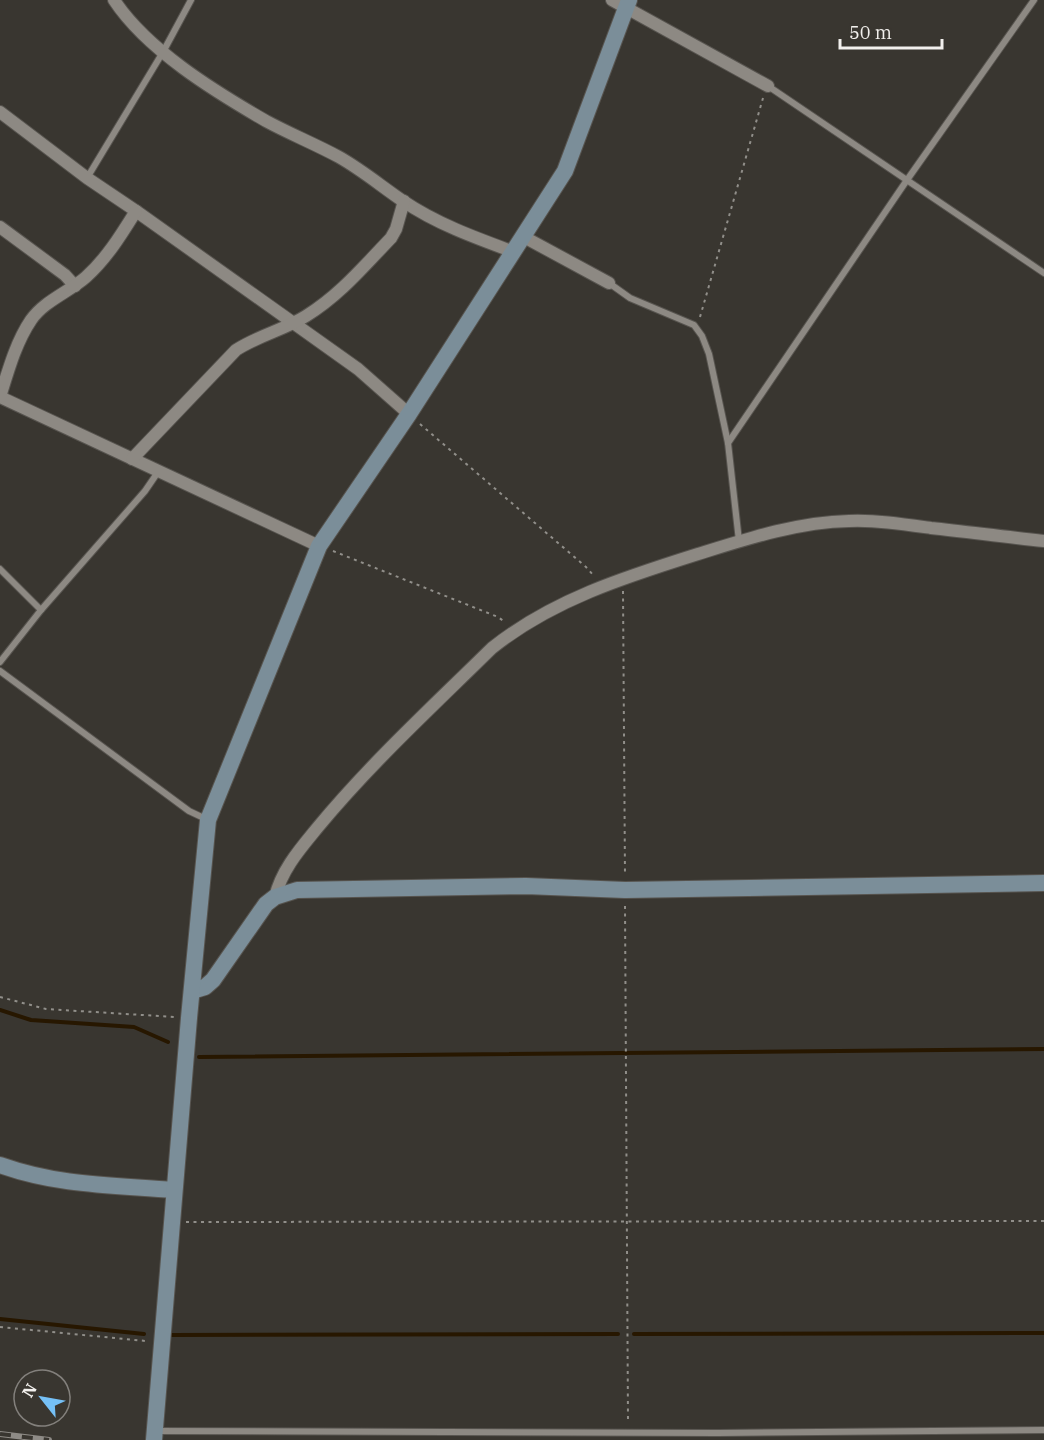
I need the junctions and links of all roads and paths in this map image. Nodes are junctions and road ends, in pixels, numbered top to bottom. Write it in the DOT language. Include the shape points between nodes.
graph roads {
  1 [pos="114,0"];
  2 [pos="191,0"];
  3 [pos="1034,0"];
  4 [pos="622,3"];
  5 [pos="163,52"];
  6 [pos="768,86"];
  7 [pos="0,112"];
  8 [pos="87,178"];
  9 [pos="907,180"];
  10 [pos="404,201"];
  11 [pos="136,211"];
  12 [pos="0,227"];
  13 [pos="524,237"];
  14 [pos="514,252"];
  15 [pos="1044,273"];
  16 [pos="609,283"];
  17 [pos="75,286"];
  18 [pos="293,323"];
  19 [pos="697,328"];
  20 [pos="0,397"];
  21 [pos="409,414"];
  22 [pos="728,443"];
  23 [pos="132,459"];
  24 [pos="158,472"];
  25 [pos="739,541"];
  26 [pos="1044,541"];
  27 [pos="319,546"];
  28 [pos="0,569"];
  29 [pos="621,579"];
  30 [pos="603,586"];
  31 [pos="41,610"];
  32 [pos="515,630"];
  33 [pos="0,662"];
  34 [pos="0,671"];
  35 [pos="208,820"];
  36 [pos="1044,884"];
  37 [pos="625,890"];
  38 [pos="275,897"];
  39 [pos="192,991"];
  40 [pos="0,997"];
  41 [pos="189,1018"];
  42 [pos="0,1165"];
  43 [pos="174,1190"];
  44 [pos="626,1220"];
  45 [pos="1044,1221"];
  46 [pos="171,1222"];
  47 [pos="0,1327"];
  48 [pos="161,1343"];
  49 [pos="1044,1430"];
  50 [pos="628,1432"];
  51 [pos="154,1435"];
  1 -- 5 [label="street" via="151,44"];
  2 -- 5 [label="lane"];
  3 -- 9 [label="lane"];
  4 -- 6 [label="street"];
  4 -- 13 [label="street" via="566,171"];
  5 -- 8 [label="lane"];
  5 -- 10 [label="street" via="265,120 338,157"];
  6 -- 9 [label="lane"];
  6 -- 19 [label="path"];
  7 -- 8 [label="street"];
  8 -- 11 [label="street"];
  9 -- 15 [label="lane"];
  9 -- 22 [label="lane"];
  10 -- 14 [label="street" via="451,228"];
  10 -- 18 [label="street" via="391,238 344,288"];
  11 -- 17 [label="street" via="108,256"];
  11 -- 18 [label="street"];
  12 -- 17 [label="street"];
  13 -- 14 [label="street"];
  13 -- 16 [label="street"];
  14 -- 21 [label="street"];
  16 -- 19 [label="lane" via="630,298"];
  17 -- 20 [label="street" via="32,318"];
  18 -- 21 [label="street" via="358,369"];
  18 -- 23 [label="street" via="236,350"];
  19 -- 22 [label="lane" via="709,354"];
  20 -- 23 [label="street"];
  21 -- 27 [label="street"];
  21 -- 30 [label="path"];
  22 -- 25 [label="lane"];
  23 -- 24 [label="street"];
  24 -- 27 [label="street"];
  24 -- 31 [label="lane"];
  25 -- 26 [label="street" via="797,527 847,521 889,522"];
  25 -- 29 [label="street"];
  27 -- 32 [label="path" via="498,617"];
  27 -- 35 [label="street"];
  28 -- 31 [label="lane"];
  29 -- 30 [label="street"];
  29 -- 37 [label="path"];
  30 -- 32 [label="street" via="557,605"];
  31 -- 33 [label="lane"];
  32 -- 38 [label="street" via="492,648 340,801 292,860"];
  34 -- 35 [label="lane" via="189,811"];
  35 -- 39 [label="street"];
  36 -- 37 [label="street"];
  37 -- 38 [label="street" via="526,886 297,890"];
  37 -- 44 [label="path"];
  38 -- 39 [label="street" via="266,904 213,980"];
  39 -- 41 [label="street"];
  40 -- 41 [label="path" via="46,1009"];
  41 -- 43 [label="street"];
  42 -- 43 [label="street" via="69,1182"];
  43 -- 46 [label="street"];
  44 -- 45 [label="path"];
  44 -- 46 [label="path"];
  44 -- 50 [label="path"];
  46 -- 48 [label="street"];
  47 -- 48 [label="path"];
  48 -- 51 [label="street"];
  49 -- 50 [label="lane"];
  50 -- 51 [label="lane"];
}
